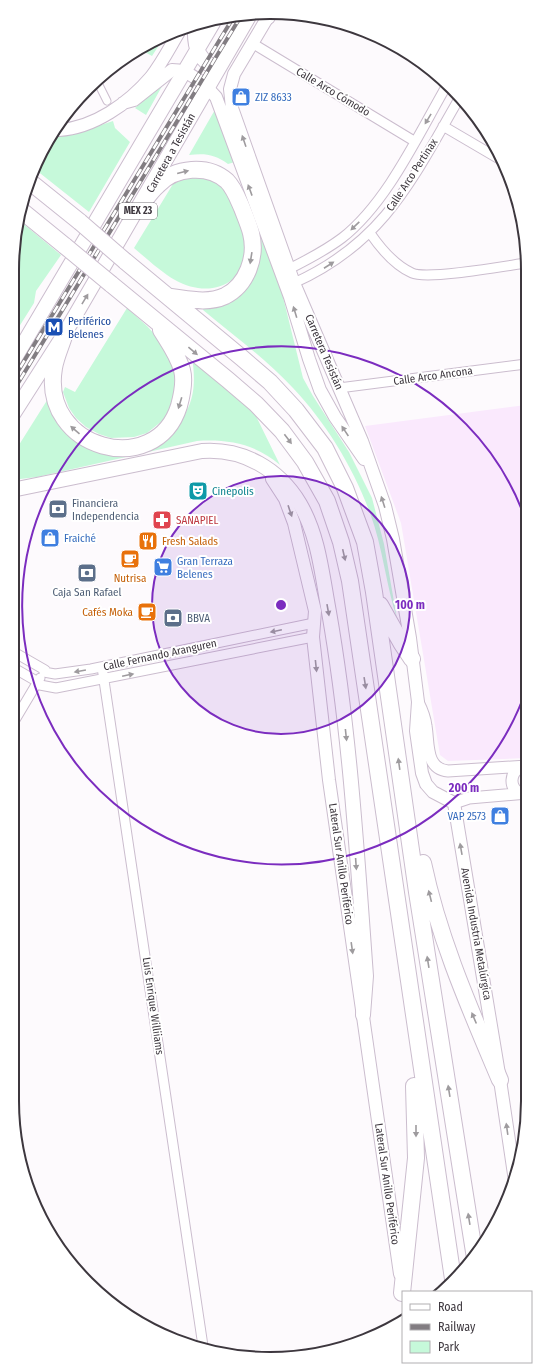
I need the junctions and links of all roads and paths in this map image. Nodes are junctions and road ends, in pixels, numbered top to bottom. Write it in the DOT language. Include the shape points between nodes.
graph roads {
  1 [pos="266,19"];
  2 [pos="247,20"];
  3 [pos="211,26"];
  4 [pos="195,30"];
  5 [pos="176,37"];
  6 [pos="252,43"];
  7 [pos="197,51"];
  8 [pos="217,70"];
  9 [pos="184,72"];
  10 [pos="100,86"];
  11 [pos="208,88"];
  12 [pos="445,91"];
  13 [pos="107,101"];
  14 [pos="123,103"];
  15 [pos="457,103"];
  16 [pos="443,126"];
  17 [pos="62,129"];
  18 [pos="414,141"];
  19 [pos="493,155"];
  20 [pos="34,185"];
  21 [pos="142,204"];
  22 [pos="26,214"];
  23 [pos="370,233"];
  24 [pos="521,264"];
  25 [pos="289,269"];
  26 [pos="294,283"];
  27 [pos="170,297"];
  28 [pos="152,317"];
  29 [pos="65,333"];
  30 [pos="24,340"];
  31 [pos="19,346"];
  32 [pos="19,350"];
  33 [pos="521,365"];
  34 [pos="339,388"];
  35 [pos="19,405"];
  36 [pos="237,454"];
  37 [pos="374,475"];
  38 [pos="19,488"];
  39 [pos="374,592"];
  40 [pos="314,623"];
  41 [pos="313,637"];
  42 [pos="216,644"];
  43 [pos="19,655"];
  44 [pos="218,656"];
  45 [pos="412,659"];
  46 [pos="102,667"];
  47 [pos="45,670"];
  48 [pos="19,671"];
  49 [pos="104,680"];
  50 [pos="38,682"];
  51 [pos="418,702"];
  52 [pos="19,713"];
  53 [pos="521,767"];
  54 [pos="521,768"];
  55 [pos="402,785"];
  56 [pos="521,792"];
  57 [pos="521,793"];
  58 [pos="454,803"];
  59 [pos="390,856"];
  60 [pos="363,1015"];
  61 [pos="500,1080"];
  62 [pos="512,1164"];
  63 [pos="473,1248"];
  64 [pos="452,1273"];
  65 [pos="402,1291"];
  66 [pos="403,1291"];
  67 [pos="202,1342"];
  1 -- 6 [label="main road, Carretera Tesistán"];
  2 -- 8 [label="main road, Carretera a Tesistán / MEX 23"];
  3 -- 7 [label="main road, MEX 23"];
  4 -- 7 [label="main road"];
  5 -- 14 [label="main road" via="151,76"];
  6 -- 18 [label="street, Calle Arco Cómodo"];
  25 -- 6 [label="main road, Carretera Tesistán, one-way" via="232,108 230,94 234,74"];
  7 -- 8 [label="main road"];
  7 -- 9 [label="main road, MEX 23"];
  8 -- 11 [label="main road, Carretera a Tesistán / MEX 23"];
  9 -- 11 [label="main road"];
  9 -- 14 [label="main road" via="172,70 134,100"];
  9 -- 30 [label="main road, MEX 23"];
  10 -- 13 [label="street"];
  11 -- 21 [label="main road, Carretera a Tesistán / MEX 23"];
  37 -- 11 [label="main road, one-way" via="320,390 290,297 230,134 216,97"];
  12 -- 18 [label="street, Calle Arco Pertinax, one-way"];
  14 -- 17 [label="main road" via="100,118"];
  15 -- 16 [label="street, Calle Arco Pertinax"];
  16 -- 19 [label="street"];
  16 -- 23 [label="street, Calle Arco Pertinax" via="401,196"];
  18 -- 25 [label="street, Calle Arco Pertinax, one-way" via="386,188 357,224 342,238"];
  20 -- 27 [label="highway, bridge"];
  21 -- 27 [label="highway, one-way" via="158,184 172,175 182,171 210,172 227,181 233,189 251,234 252,260 240,284 233,291 206,300"];
  29 -- 21 [label="main road, Carretera a Tesistán / MEX 23, one-way"];
  22 -- 28 [label="highway, bridge"];
  23 -- 24 [label="street" via="382,250 413,274 433,276"];
  26 -- 23 [label="street, Calle Arco Pertinax, one-way" via="351,251"];
  25 -- 26 [label="main road, Carretera Tesistán"];
  26 -- 34 [label="main road, Carretera Tesistán"];
  27 -- 39 [label="highway" via="270,382 296,410 325,448 345,488 365,542"];
  28 -- 29 [label="highway, one-way" via="183,371 183,394 176,416 163,432 148,442 131,448 114,449 98,445 78,434 66,422 56,402 53,383 54,368"];
  28 -- 59 [label="highway, one-way" via="256,404 282,431 305,462 328,501 350,581"];
  29 -- 35 [label="main road, MEX 23"];
  30 -- 31 [label="main road"];
  30 -- 32 [label="main road, MEX 23"];
  33 -- 34 [label="street, Calle Arco Ancona"];
  34 -- 37 [label="main road, Carretera Tesistán"];
  36 -- 38 [label="main road" via="215,450 202,451"];
  36 -- 40 [label="main road, Lateral Sur Anillo Periférico, one-way" via="263,469 285,498 294,523 315,611"];
  36 -- 60 [label="main road, one-way" via="265,467 289,488 305,512 317,547 334,641 346,733 366,976"];
  45 -- 37 [label="main road, Carretera Tesistán, one-way" via="393,539"];
  39 -- 45 [label="highway" via="393,630"];
  55 -- 39 [label="highway, one-way"];
  40 -- 41 [label="main road, Lateral Sur Anillo Periférico"];
  40 -- 42 [label="street, Calle Fernando Aranguren, one-way"];
  41 -- 44 [label="street, Calle Fernando Aranguren"];
  41 -- 60 [label="main road, Lateral Sur Anillo Periférico, one-way" via="329,780"];
  42 -- 44 [label="street"];
  42 -- 46 [label="street, Calle Fernando Aranguren"];
  43 -- 47 [label="street, Calle Fernando Aranguren"];
  49 -- 44 [label="street, Calle Fernando Aranguren, one-way"];
  45 -- 51 [label="main road, Carretera Tesistán"];
  46 -- 47 [label="street, Calle Fernando Aranguren, one-way" via="55,674 44,672"];
  46 -- 49 [label="street, Luis Enrique Williiams"];
  47 -- 50 [label="street"];
  48 -- 50 [label="street, Calle Fernando Aranguren"];
  49 -- 50 [label="street, Calle Fernando Aranguren" via="56,688 40,685"];
  49 -- 67 [label="street, Luis Enrique Williiams"];
  50 -- 52 [label="street"];
  51 -- 53 [label="street" via="425,720 431,760 437,767 448,771"];
  51 -- 58 [label="main road" via="416,731 424,779 433,792"];
  54 -- 56 [label="street" via="514,772 512,780 514,788"];
  61 -- 55 [label="highway, one-way" via="444,941"];
  63 -- 55 [label="highway, one-way"];
  57 -- 58 [label="street" via="469,798"];
  61 -- 58 [label="main road, Avenida Industria Metalúrgica, one-way"];
  59 -- 64 [label="highway"];
  59 -- 66 [label="highway, one-way" via="416,1112 416,1158"];
  60 -- 65 [label="main road, Lateral Sur Anillo Periférico"];
  62 -- 61 [label="main road, Avenida Industria Metalúrgica, one-way"];
}
